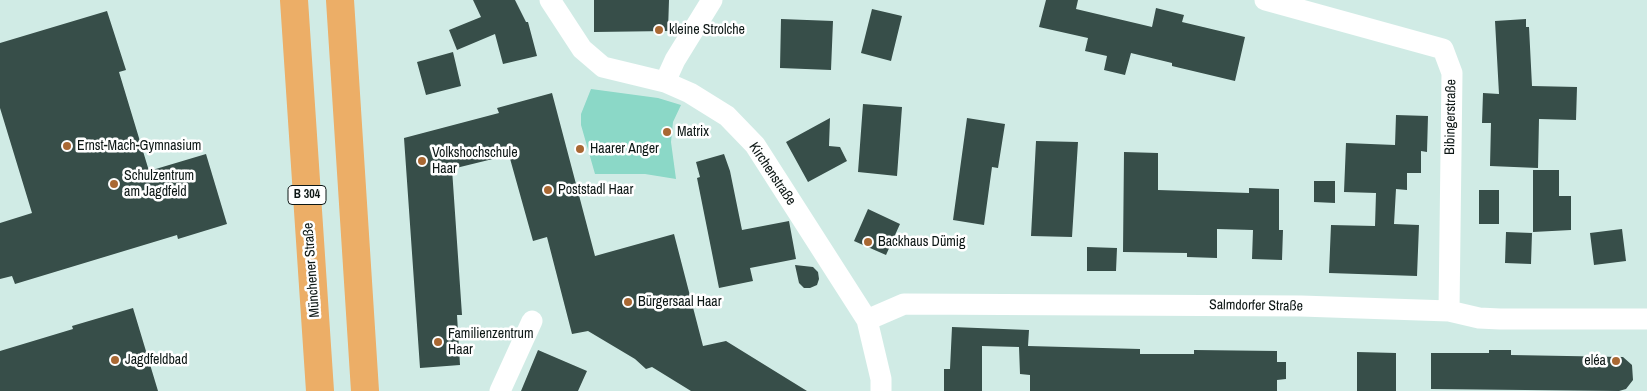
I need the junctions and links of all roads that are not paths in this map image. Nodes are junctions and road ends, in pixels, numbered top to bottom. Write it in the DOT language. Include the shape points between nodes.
graph roads {
  1 [pos="294,0"];
  2 [pos="340,0"];
  3 [pos="550,0"];
  4 [pos="712,0"];
  5 [pos="1266,0"];
  6 [pos="666,82"];
  7 [pos="1449,311"];
  8 [pos="1647,319"];
  9 [pos="867,320"];
  10 [pos="532,321"];
  11 [pos="320,391"];
  12 [pos="365,391"];
  13 [pos="500,391"];
  14 [pos="881,391"];
  1 -- 11 [label="main road, Münchener Straße / B 304"];
  2 -- 12 [label="main road"];
  3 -- 6 [label="street, Kirchenstraße" via="582,49 603,68"];
  4 -- 6 [label="street" via="675,60"];
  5 -- 7 [label="street, Bibingerstraße" via="1443,49 1452,73"];
  6 -- 9 [label="street, Kirchenstraße" via="727,116 755,145"];
  7 -- 8 [label="street, Salmdorfer Straße" via="1500,319"];
  7 -- 9 [label="street, Salmdorfer Straße" via="1301,306 904,304"];
  9 -- 14 [label="street, Kirchenstraße"];
  10 -- 13 [label="street"];
}
